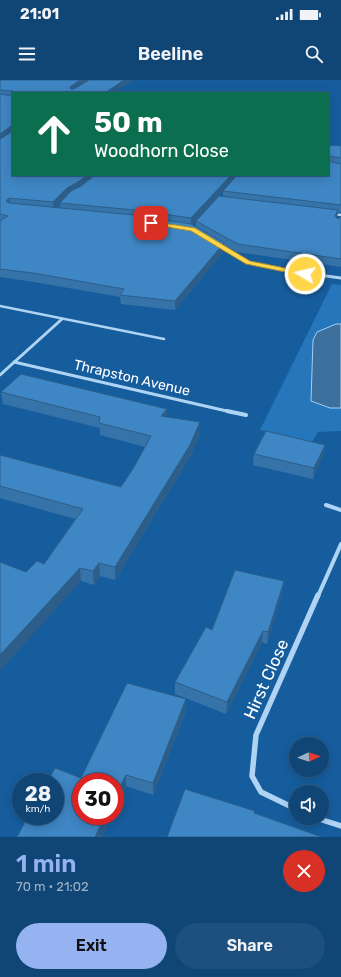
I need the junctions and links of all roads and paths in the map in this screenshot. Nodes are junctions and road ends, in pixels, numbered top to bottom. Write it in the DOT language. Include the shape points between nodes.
graph roads {
  1 [pos="325,213"];
  2 [pos="341,215"];
  3 [pos="339,219"];
  4 [pos="218,246"];
  5 [pos="341,278"];
  6 [pos="0,306"];
  7 [pos="62,319"];
  8 [pos="164,339"];
  9 [pos="14,362"];
  10 [pos="0,375"];
  11 [pos="246,415"];
  12 [pos="326,505"];
  13 [pos="341,510"];
  14 [pos="341,544"];
  15 [pos="289,806"];
  16 [pos="329,822"];
  17 [pos="341,826"];
  1 -- 2 [label="street"];
  2 -- 3 [label="street"];
  4 -- 5 [label="street" via="248,262 293,272"];
  6 -- 7 [label="lane"];
  7 -- 8 [label="lane"];
  7 -- 9 [label="street"];
  9 -- 10 [label="street"];
  9 -- 11 [label="street, Thrapston Avenue"];
  12 -- 13 [label="street"];
  14 -- 15 [label="street, Hirst Close" via="256,736 252,776 261,792"];
  16 -- 17 [label="street"];
}
